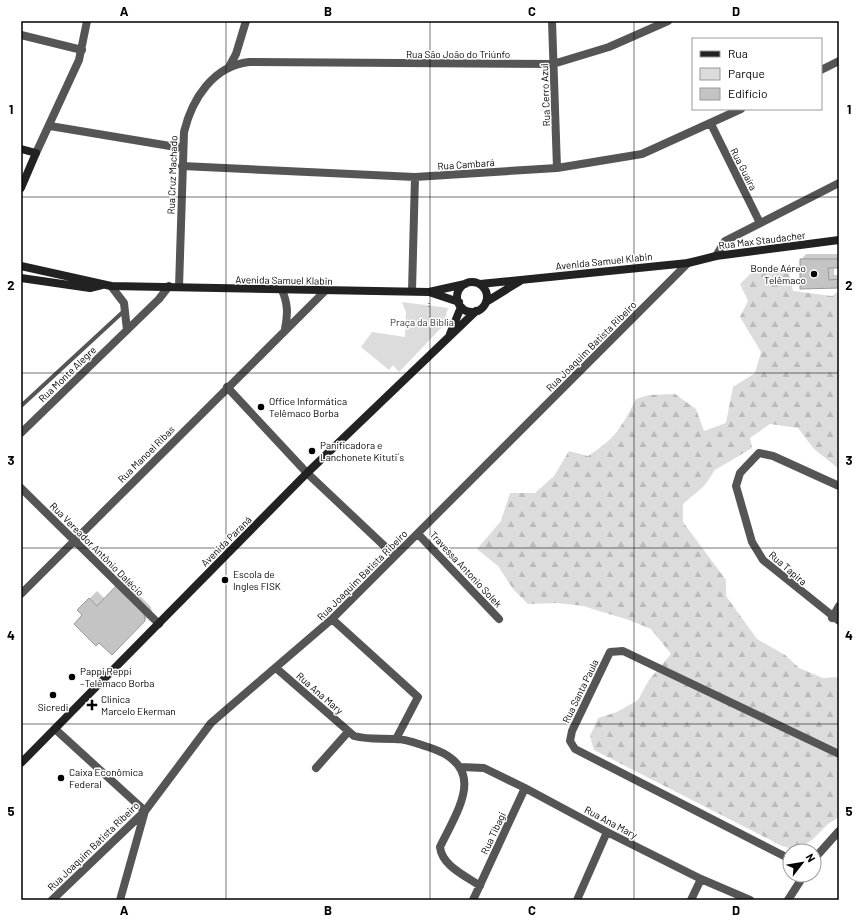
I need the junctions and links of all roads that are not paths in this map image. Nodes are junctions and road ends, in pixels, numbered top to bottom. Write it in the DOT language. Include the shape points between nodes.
graph roads {
  1 [pos="87,21"];
  2 [pos="246,21"];
  3 [pos="552,21"];
  4 [pos="668,21"];
  5 [pos="21,35"];
  6 [pos="82,50"];
  7 [pos="839,61"];
  8 [pos="239,63"];
  9 [pos="553,64"];
  10 [pos="229,67"];
  11 [pos="822,70"];
  12 [pos="739,110"];
  13 [pos="711,124"];
  14 [pos="50,126"];
  15 [pos="182,148"];
  16 [pos="21,149"];
  17 [pos="36,153"];
  18 [pos="182,166"];
  19 [pos="557,168"];
  20 [pos="415,177"];
  21 [pos="839,184"];
  22 [pos="21,188"];
  23 [pos="760,223"];
  24 [pos="839,240"];
  25 [pos="716,256"];
  26 [pos="688,263"];
  27 [pos="21,266"];
  28 [pos="21,278"];
  29 [pos="523,279"];
  30 [pos="465,284"];
  31 [pos="480,284"];
  32 [pos="107,285"];
  33 [pos="169,286"];
  34 [pos="179,287"];
  35 [pos="282,290"];
  36 [pos="325,291"];
  37 [pos="412,291"];
  38 [pos="429,292"];
  39 [pos="486,302"];
  40 [pos="460,305"];
  41 [pos="125,310"];
  42 [pos="476,311"];
  43 [pos="285,329"];
  44 [pos="127,330"];
  45 [pos="448,337"];
  46 [pos="227,387"];
  47 [pos="21,406"];
  48 [pos="21,433"];
  49 [pos="307,473"];
  50 [pos="839,486"];
  51 [pos="21,488"];
  52 [pos="418,534"];
  53 [pos="74,540"];
  54 [pos="395,556"];
  55 [pos="21,594"];
  56 [pos="839,606"];
  57 [pos="332,619"];
  58 [pos="499,619"];
  59 [pos="836,620"];
  60 [pos="159,624"];
  61 [pos="276,668"];
  62 [pos="55,728"];
  63 [pos="348,732"];
  64 [pos="396,739"];
  65 [pos="839,754"];
  66 [pos="21,763"];
  67 [pos="316,768"];
  68 [pos="462,771"];
  69 [pos="525,788"];
  70 [pos="145,811"];
  71 [pos="839,831"];
  72 [pos="607,832"];
  73 [pos="822,850"];
  74 [pos="782,855"];
  75 [pos="701,879"];
  76 [pos="799,883"];
  77 [pos="480,886"];
  78 [pos="52,900"];
  79 [pos="120,900"];
  80 [pos="473,900"];
  81 [pos="577,900"];
  82 [pos="691,900"];
  83 [pos="750,900"];
  84 [pos="788,900"];
  1 -- 6 [label="street"];
  2 -- 10 [label="street" via="236,54"];
  3 -- 9 [label="street, Rua Cerro Azul"];
  4 -- 9 [label="street, Rua São João do Triúnfo" via="609,47"];
  5 -- 6 [label="street"];
  6 -- 14 [label="street"];
  7 -- 11 [label="street"];
  8 -- 9 [label="street, Rua São João do Triúnfo"];
  8 -- 10 [label="street, Rua Cruz Machado"];
  9 -- 19 [label="street, Rua Cerro Azul"];
  10 -- 15 [label="street, Rua Cruz Machado" via="203,88 195,101 188,115"];
  12 -- 13 [label="street, Rua Cambará"];
  13 -- 19 [label="street, Rua Cambará" via="642,154"];
  13 -- 23 [label="street, Rua Guaíra"];
  14 -- 15 [label="street"];
  14 -- 17 [label="street"];
  15 -- 18 [label="street, Rua Cruz Machado"];
  16 -- 17 [label="main road"];
  17 -- 22 [label="main road"];
  18 -- 20 [label="street, Rua Cambará"];
  18 -- 34 [label="street, Rua Cruz Machado"];
  19 -- 20 [label="street, Rua Cambará"];
  20 -- 37 [label="street"];
  21 -- 23 [label="street"];
  23 -- 25 [label="street" via="725,241"];
  24 -- 25 [label="main road, Rua Max Staudacher"];
  25 -- 26 [label="main road, Rua Max Staudacher"];
  26 -- 29 [label="main road, Avenida Samuel Klabin"];
  26 -- 52 [label="street, Rua Joaquim Batista Ribeiro"];
  27 -- 32 [label="main road, Avenida Samuel Klabin"];
  28 -- 32 [label="main road, Avenida Samuel Klabin" via="90,288"];
  29 -- 31 [label="main road, Avenida Samuel Klabin"];
  29 -- 39 [label="main road, Avenida Samuel Klabin"];
  30 -- 31 [label="main road"];
  30 -- 38 [label="main road, Avenida Samuel Klabin"];
  30 -- 40 [label="main road" via="458,292"];
  31 -- 39 [label="main road" via="486,292"];
  32 -- 33 [label="main road, Avenida Samuel Klabin"];
  32 -- 41 [label="street" via="124,303"];
  33 -- 34 [label="main road, Avenida Samuel Klabin"];
  33 -- 44 [label="street, Rua Monte Alegre"];
  34 -- 35 [label="main road, Avenida Samuel Klabin"];
  35 -- 36 [label="main road, Avenida Samuel Klabin"];
  35 -- 43 [label="street" via="288,312"];
  36 -- 37 [label="main road, Avenida Samuel Klabin"];
  36 -- 43 [label="street, Rua Manoel Ribas"];
  37 -- 38 [label="main road, Avenida Samuel Klabin"];
  38 -- 40 [label="main road"];
  39 -- 42 [label="main road"];
  40 -- 42 [label="main road" via="466,310"];
  40 -- 45 [label="main road, Avenida Paraná"];
  41 -- 44 [label="street"];
  41 -- 47 [label="lane"];
  42 -- 45 [label="main road, Avenida Paraná"];
  43 -- 46 [label="street, Rua Manoel Ribas"];
  44 -- 48 [label="street, Rua Monte Alegre"];
  45 -- 49 [label="main road, Avenida Paraná"];
  46 -- 49 [label="street"];
  46 -- 53 [label="street, Rua Manoel Ribas"];
  49 -- 54 [label="street"];
  49 -- 60 [label="main road, Avenida Paraná"];
  50 -- 59 [label="street, Rua Tapira" via="773,456 759,453 740,472 736,486 752,542 763,560"];
  51 -- 53 [label="street, Rua Vereador Antônio Dalécio"];
  52 -- 54 [label="street, Rua Joaquim Batista Ribeiro"];
  52 -- 58 [label="street, Travessa Antonio Solek"];
  53 -- 55 [label="street, Rua Manoel Ribas"];
  53 -- 60 [label="street, Rua Vereador Antônio Dalécio"];
  54 -- 57 [label="street, Rua Joaquim Batista Ribeiro"];
  56 -- 59 [label="street"];
  57 -- 61 [label="street, Rua Joaquim Batista Ribeiro"];
  57 -- 64 [label="street" via="418,697"];
  60 -- 62 [label="main road, Avenida Paraná"];
  61 -- 63 [label="street, Rua Ana Mary"];
  61 -- 70 [label="street, Rua Joaquim Batista Ribeiro" via="211,723"];
  62 -- 66 [label="main road, Avenida Paraná"];
  62 -- 70 [label="street"];
  63 -- 64 [label="street, Rua Ana Mary" via="366,739"];
  63 -- 67 [label="street"];
  64 -- 68 [label="street, Rua Ana Mary" via="443,752"];
  65 -- 74 [label="street, Rua Santa Paula" via="623,651 610,652 572,731 570,741 575,749"];
  68 -- 69 [label="street, Rua Ana Mary" via="484,768"];
  68 -- 77 [label="street" via="463,799 440,847 441,854 446,862"];
  69 -- 72 [label="street, Rua Ana Mary"];
  69 -- 77 [label="street, Rua Tibagi"];
  70 -- 78 [label="street, Rua Joaquim Batista Ribeiro"];
  70 -- 79 [label="street"];
  71 -- 73 [label="street"];
  72 -- 75 [label="street, Rua Ana Mary"];
  72 -- 81 [label="street"];
  75 -- 82 [label="street"];
  75 -- 83 [label="street, Rua Ana Mary"];
  76 -- 84 [label="street"];
  77 -- 80 [label="street, Rua Tibagi"];
}
